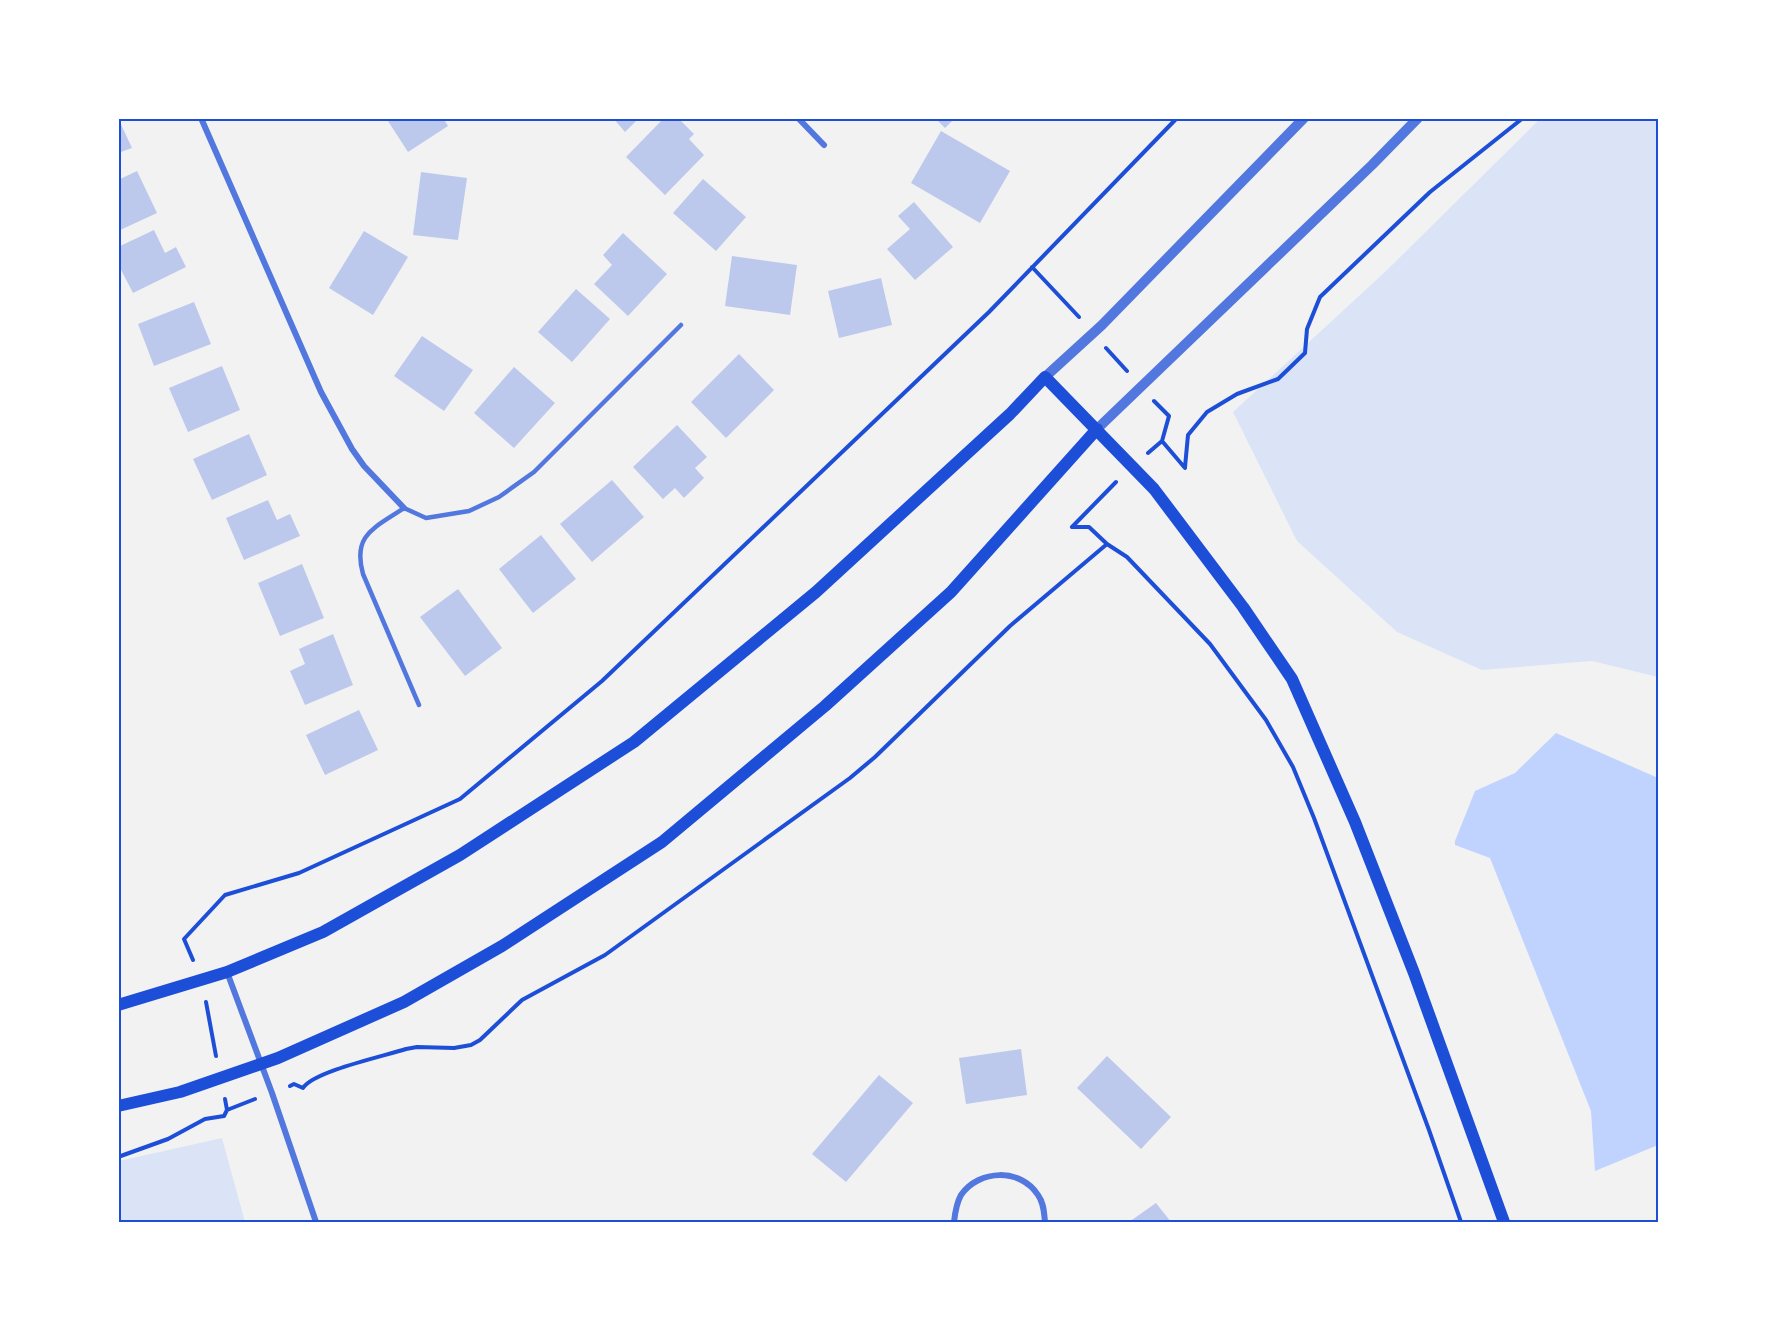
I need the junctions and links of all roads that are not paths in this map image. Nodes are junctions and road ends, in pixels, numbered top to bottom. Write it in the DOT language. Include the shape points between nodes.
graph roads {
  1 [pos="201,118"];
  2 [pos="798,118"];
  3 [pos="1304,118"];
  4 [pos="1418,118"];
  5 [pos="824,145"];
  6 [pos="681,326"];
  7 [pos="1045,377"];
  8 [pos="1097,429"];
  9 [pos="404,508"];
  10 [pos="419,705"];
  11 [pos="227,972"];
  12 [pos="118,1005"];
  13 [pos="261,1064"];
  14 [pos="118,1106"];
  15 [pos="316,1222"];
  16 [pos="954,1222"];
  17 [pos="1046,1222"];
  18 [pos="1504,1222"];
  1 -- 9 [label="street" via="321,392 358,457"];
  2 -- 5 [label="street"];
  3 -- 7 [label="street" via="1102,325"];
  4 -- 8 [label="street"];
  6 -- 9 [label="lane" via="534,472 499,496 469,511 426,518"];
  7 -- 8 [label="main road"];
  7 -- 11 [label="main road" via="1010,414 816,592 634,742 460,855 323,932"];
  8 -- 13 [label="main road" via="951,592 825,706 662,842 502,946 404,1002"];
  8 -- 18 [label="main road" via="1154,489 1292,679 1414,973"];
  9 -- 10 [label="lane" via="372,530 361,543 359,557"];
  11 -- 12 [label="main road"];
  11 -- 13 [label="street"];
  13 -- 14 [label="main road" via="180,1092"];
  13 -- 15 [label="street"];
  16 -- 17 [label="street" via="955,1209 971,1184 999,1174 1014,1177 1033,1189"];
}
